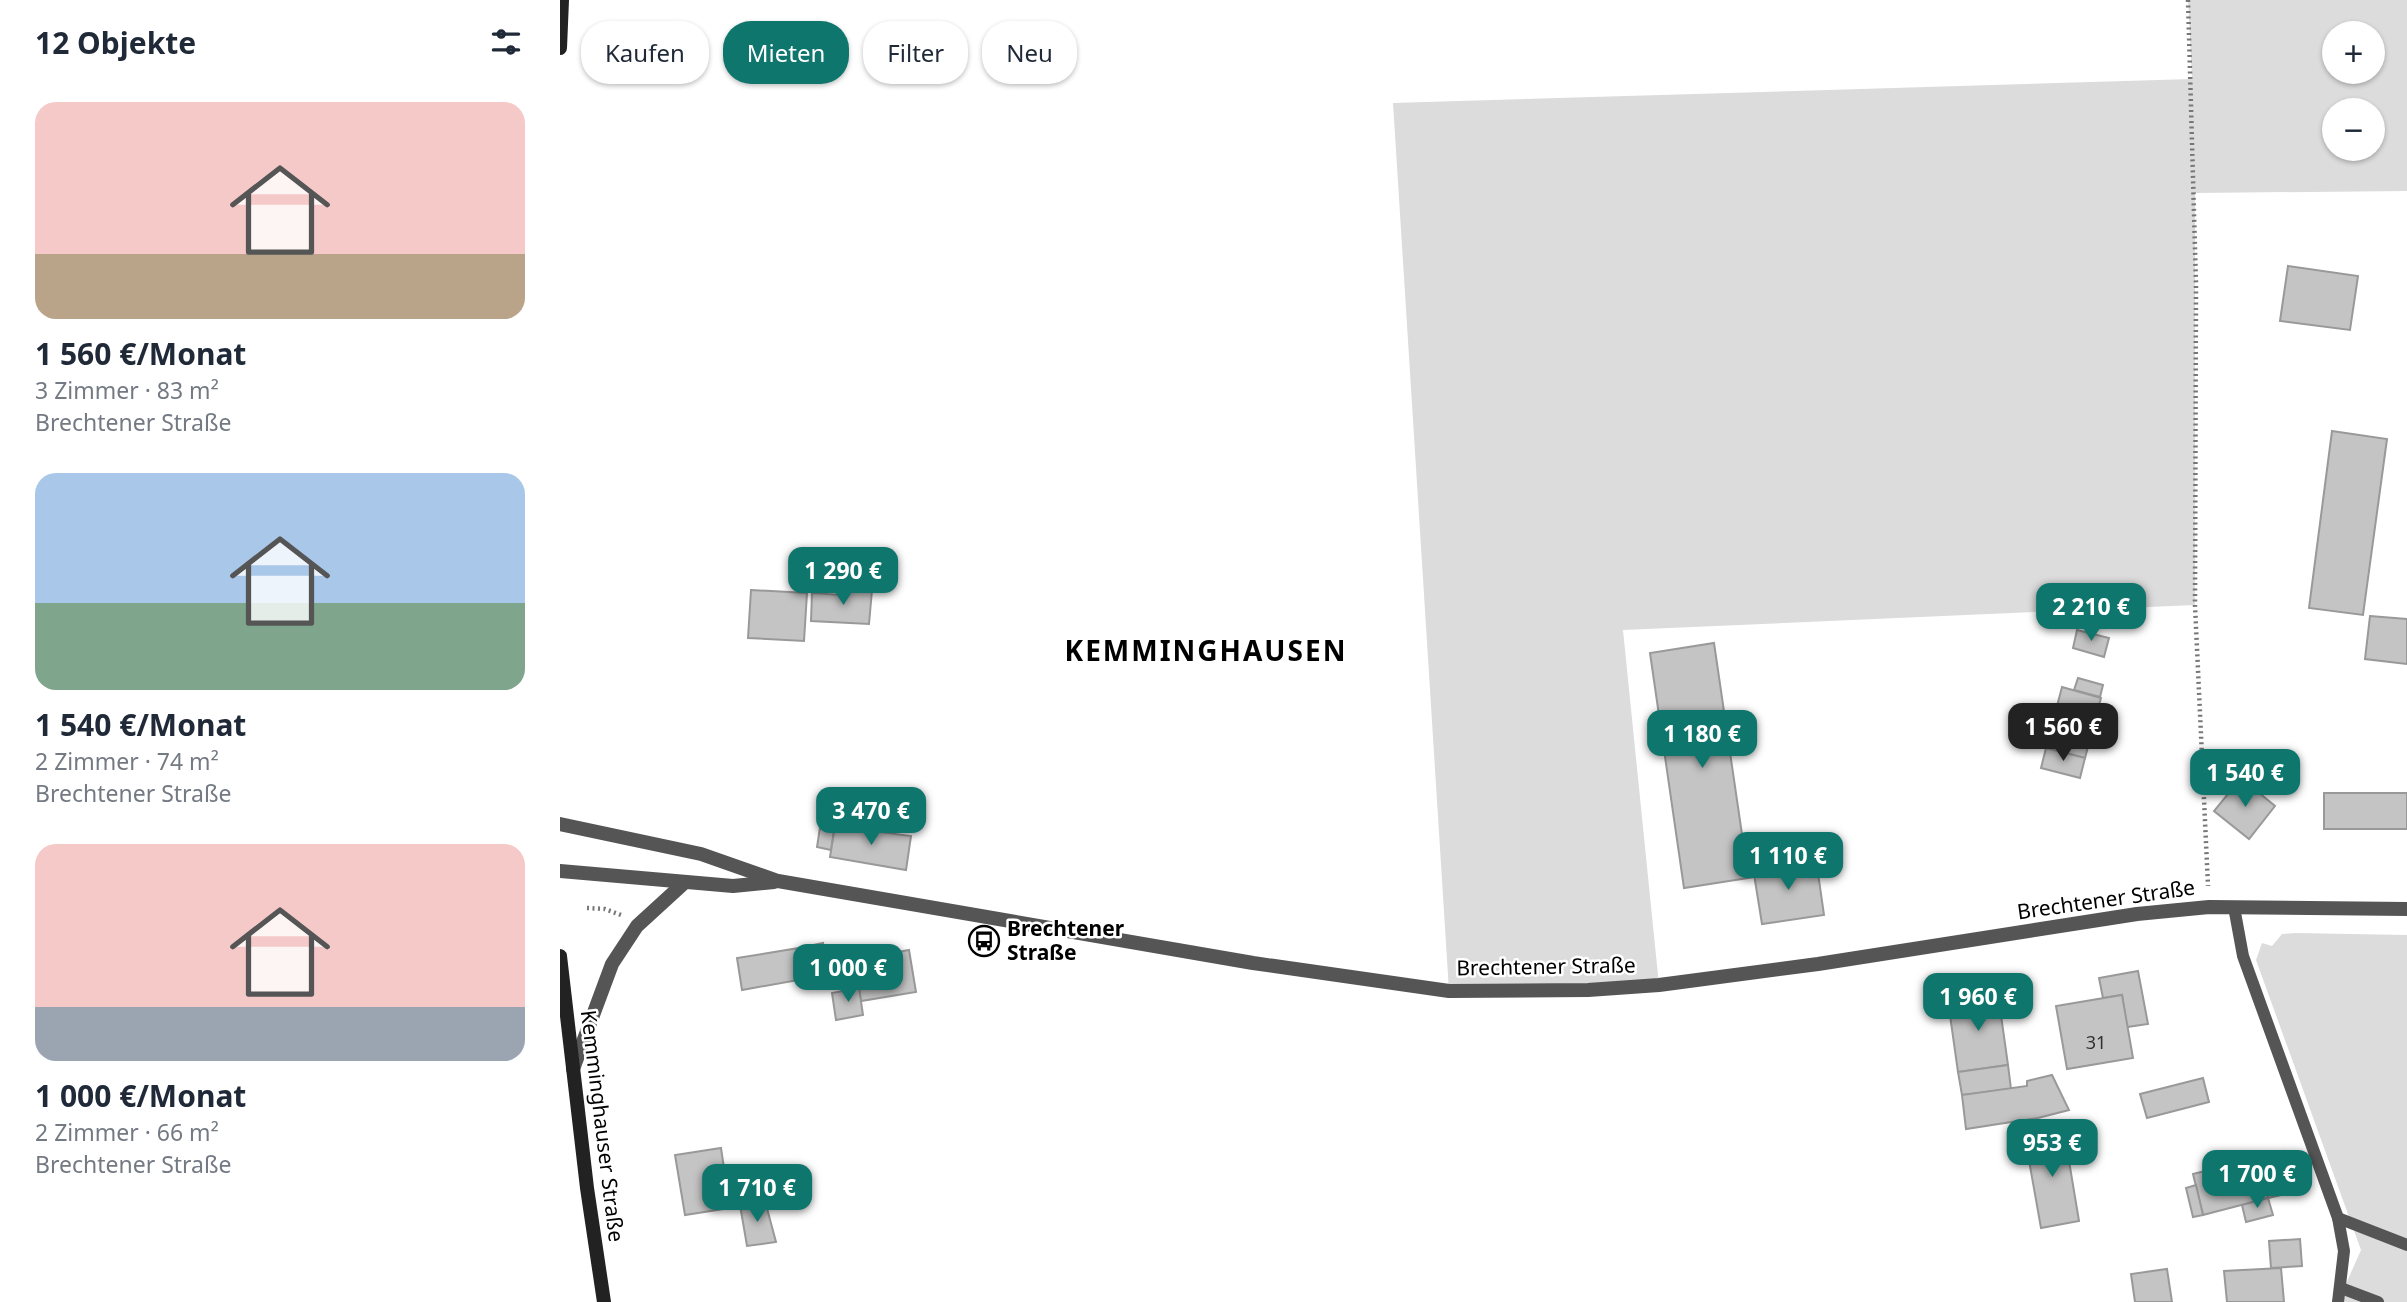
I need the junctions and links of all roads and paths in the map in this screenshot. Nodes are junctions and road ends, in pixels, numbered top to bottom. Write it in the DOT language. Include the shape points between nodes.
graph roads {
  1 [pos="562,0"];
  2 [pos="2188,0"];
  3 [pos="560,48"];
  4 [pos="560,824"];
  5 [pos="560,871"];
  6 [pos="778,881"];
  7 [pos="684,883"];
  8 [pos="2209,907"];
  9 [pos="2234,907"];
  10 [pos="587,908"];
  11 [pos="2407,909"];
  12 [pos="628,918"];
  13 [pos="560,956"];
  14 [pos="573,1069"];
  15 [pos="2338,1218"];
  16 [pos="2407,1245"];
  17 [pos="2341,1288"];
  18 [pos="604,1302"];
  19 [pos="2337,1302"];
  20 [pos="2378,1302"];
  1 -- 3 [label="main road"];
  2 -- 8 [label="path" via="2196,284 2195,605"];
  4 -- 6 [label="street, Brechtener Straße" via="701,854"];
  5 -- 7 [label="street, Brechtener Straße"];
  6 -- 7 [label="street, Brechtener Straße" via="733,886"];
  6 -- 8 [label="street, Brechtener Straße" via="1253,963 1450,991 1659,985"];
  7 -- 14 [label="street" via="638,926 612,964"];
  8 -- 9 [label="street, Brechtener Straße"];
  9 -- 11 [label="street, Brechtener Straße"];
  9 -- 15 [label="lane" via="2243,956"];
  10 -- 12 [label="path"];
  13 -- 14 [label="main road, Kemminghauser Straße"];
  14 -- 18 [label="main road, Kemminghauser Straße"];
  15 -- 16 [label="lane"];
  15 -- 17 [label="lane" via="2344,1251"];
  17 -- 19 [label="lane"];
  17 -- 20 [label="lane"];
}
